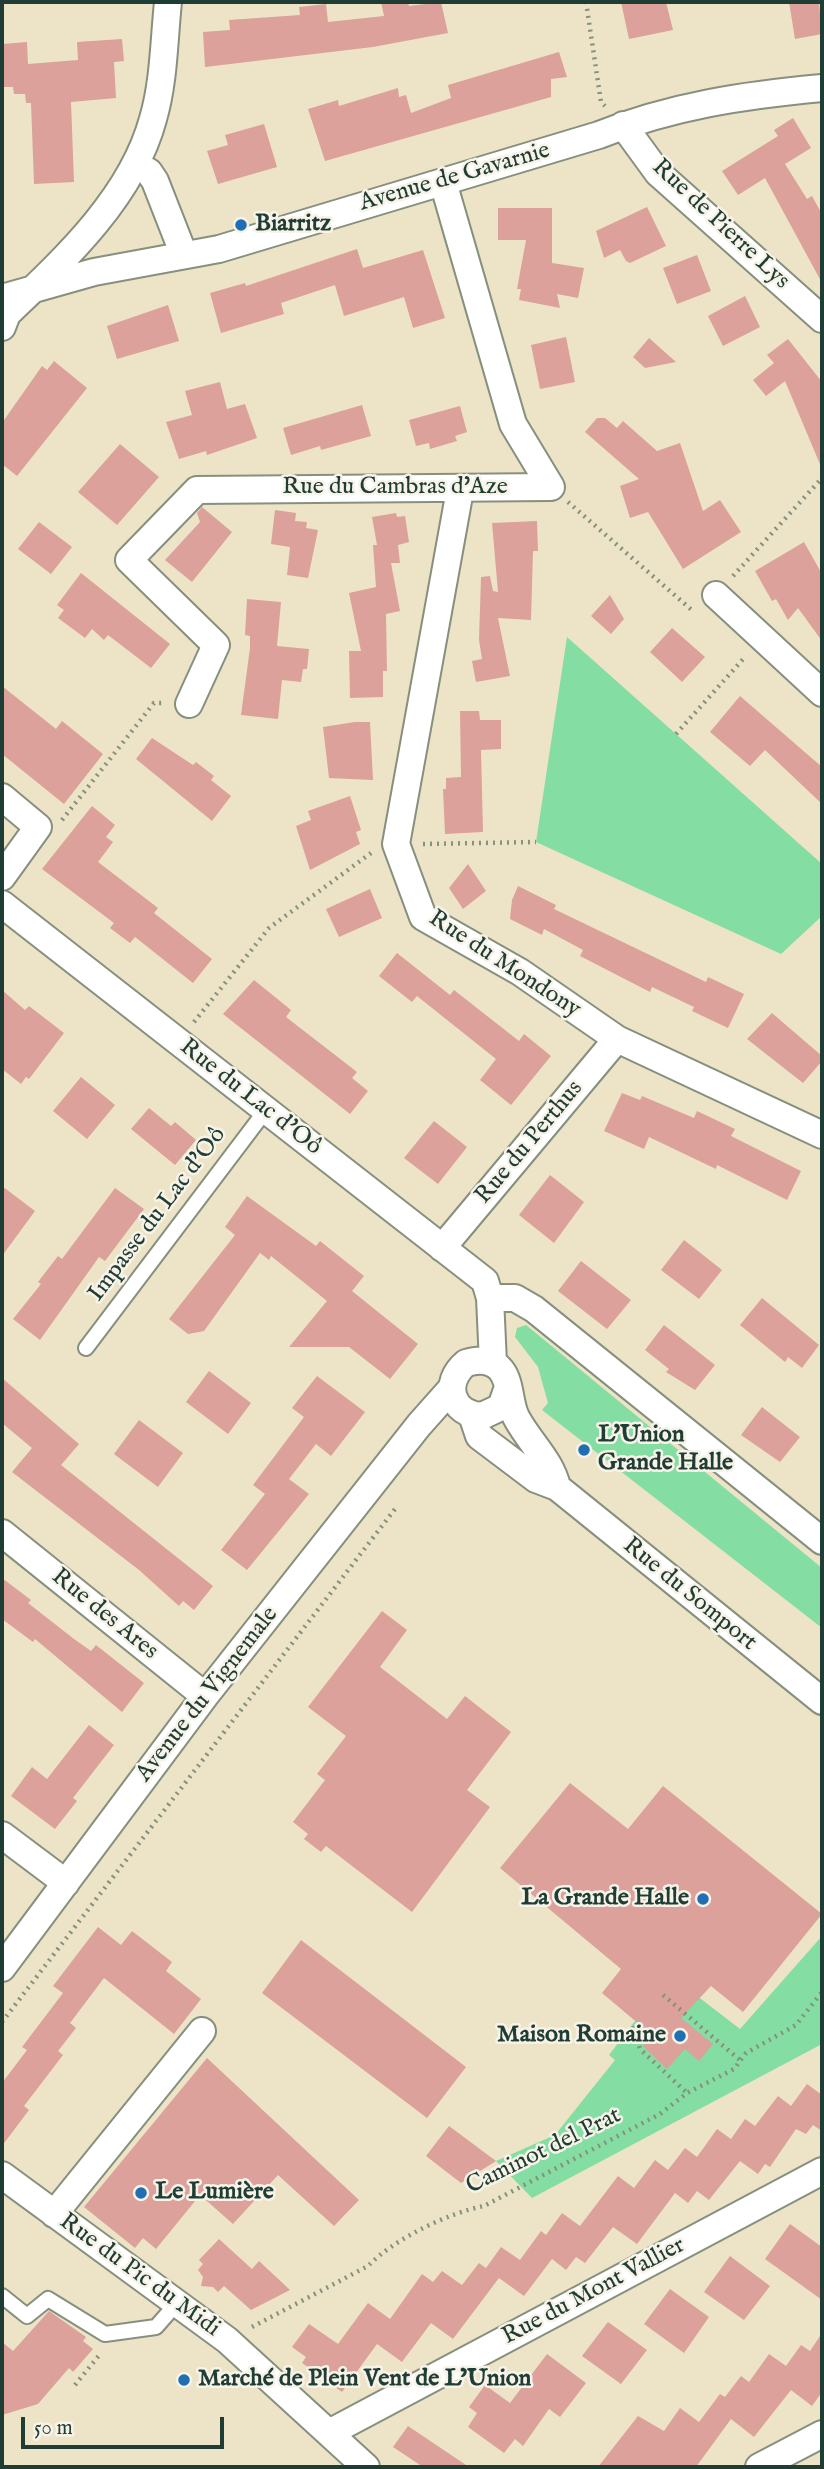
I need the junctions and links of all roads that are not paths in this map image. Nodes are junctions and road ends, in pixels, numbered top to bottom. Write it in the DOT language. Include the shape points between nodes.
graph roads {
  1 [pos="168,2"];
  2 [pos="822,88"];
  3 [pos="623,125"];
  4 [pos="137,165"];
  5 [pos="443,182"];
  6 [pos="184,255"];
  7 [pos="33,290"];
  8 [pos="2,298"];
  9 [pos="822,319"];
  10 [pos="2,327"];
  11 [pos="460,490"];
  12 [pos="716,595"];
  13 [pos="822,693"];
  14 [pos="190,704"];
  15 [pos="2,797"];
  16 [pos="2,877"];
  17 [pos="2,904"];
  18 [pos="617,1039"];
  19 [pos="266,1110"];
  20 [pos="821,1131"];
  21 [pos="442,1248"];
  22 [pos="489,1306"];
  23 [pos="86,1348"];
  24 [pos="466,1363"];
  25 [pos="493,1363"];
  26 [pos="508,1387"];
  27 [pos="462,1405"];
  28 [pos="557,1487"];
  29 [pos="2,1533"];
  30 [pos="822,1541"];
  31 [pos="205,1696"];
  32 [pos="822,1701"];
  33 [pos="2,1835"];
  34 [pos="66,1884"];
  35 [pos="2,1968"];
  36 [pos="202,2031"];
  37 [pos="822,2171"];
  38 [pos="2,2175"];
  39 [pos="54,2214"];
  40 [pos="2,2296"];
  41 [pos="177,2303"];
  42 [pos="329,2433"];
  43 [pos="822,2434"];
  44 [pos="366,2467"];
  45 [pos="759,2467"];
  1 -- 4 [label="street" via="154,118"];
  2 -- 3 [label="street, Avenue de Gavarnie" via="712,102"];
  3 -- 5 [label="street, Avenue de Gavarnie"];
  3 -- 9 [label="street, Rue de Pierre Lys" via="659,173"];
  4 -- 6 [label="street" via="155,181"];
  4 -- 7 [label="street" via="92,225"];
  5 -- 6 [label="street, Avenue de Gavarnie" via="219,249"];
  5 -- 11 [label="street, Rue du Cambras d'Aze" via="513,424 551,487"];
  6 -- 7 [label="street, Avenue de Gavarnie" via="94,272"];
  7 -- 8 [label="street, Avenue de Gavarnie"];
  7 -- 10 [label="street" via="7,314"];
  11 -- 14 [label="street, Rue du Cambras d'Aze" via="197,490 129,560 216,645"];
  11 -- 18 [label="street, Rue du Mondony" via="396,844 423,917 520,972"];
  12 -- 13 [label="street"];
  15 -- 16 [label="street" via="38,827"];
  17 -- 19 [label="street, Rue du Lac d'Oô"];
  18 -- 20 [label="street, Rue du Mondony"];
  18 -- 21 [label="street, Rue du Perthus"];
  19 -- 21 [label="street, Rue du Lac d'Oô"];
  19 -- 23 [label="lane, Impasse du Lac d'Oô"];
  21 -- 22 [label="street, Rue du Lac d'Oô" via="485,1281"];
  22 -- 24 [label="street"];
  22 -- 25 [label="street, Rue du Lac d'Oô"];
  22 -- 30 [label="street" via="515,1298 534,1309"];
  24 -- 25 [label="street"];
  24 -- 27 [label="street" via="453,1378"];
  25 -- 26 [label="street"];
  26 -- 27 [label="street" via="506,1398 493,1413"];
  26 -- 28 [label="street, Rue du Somport" via="515,1415 553,1471"];
  27 -- 28 [label="street, Rue du Somport" via="480,1436 536,1479"];
  27 -- 31 [label="street, Avenue du Vignemale" via="418,1424"];
  28 -- 32 [label="street, Rue du Somport"];
  29 -- 31 [label="street, Rue des Ares"];
  31 -- 34 [label="street, Avenue du Vignemale"];
  33 -- 34 [label="street"];
  34 -- 35 [label="street, Avenue du Vignemale"];
  36 -- 39 [label="street"];
  37 -- 42 [label="street, Rue du Mont Vallier"];
  38 -- 39 [label="street, Rue du Pic du Midi"];
  39 -- 41 [label="street, Rue du Pic du Midi"];
  40 -- 41 [label="lane" via="27,2316 48,2299 105,2334 156,2327"];
  41 -- 42 [label="street, Rue du Pic du Midi" via="227,2340"];
  42 -- 44 [label="street, Rue du Pic du Midi"];
  43 -- 45 [label="street"];
}
